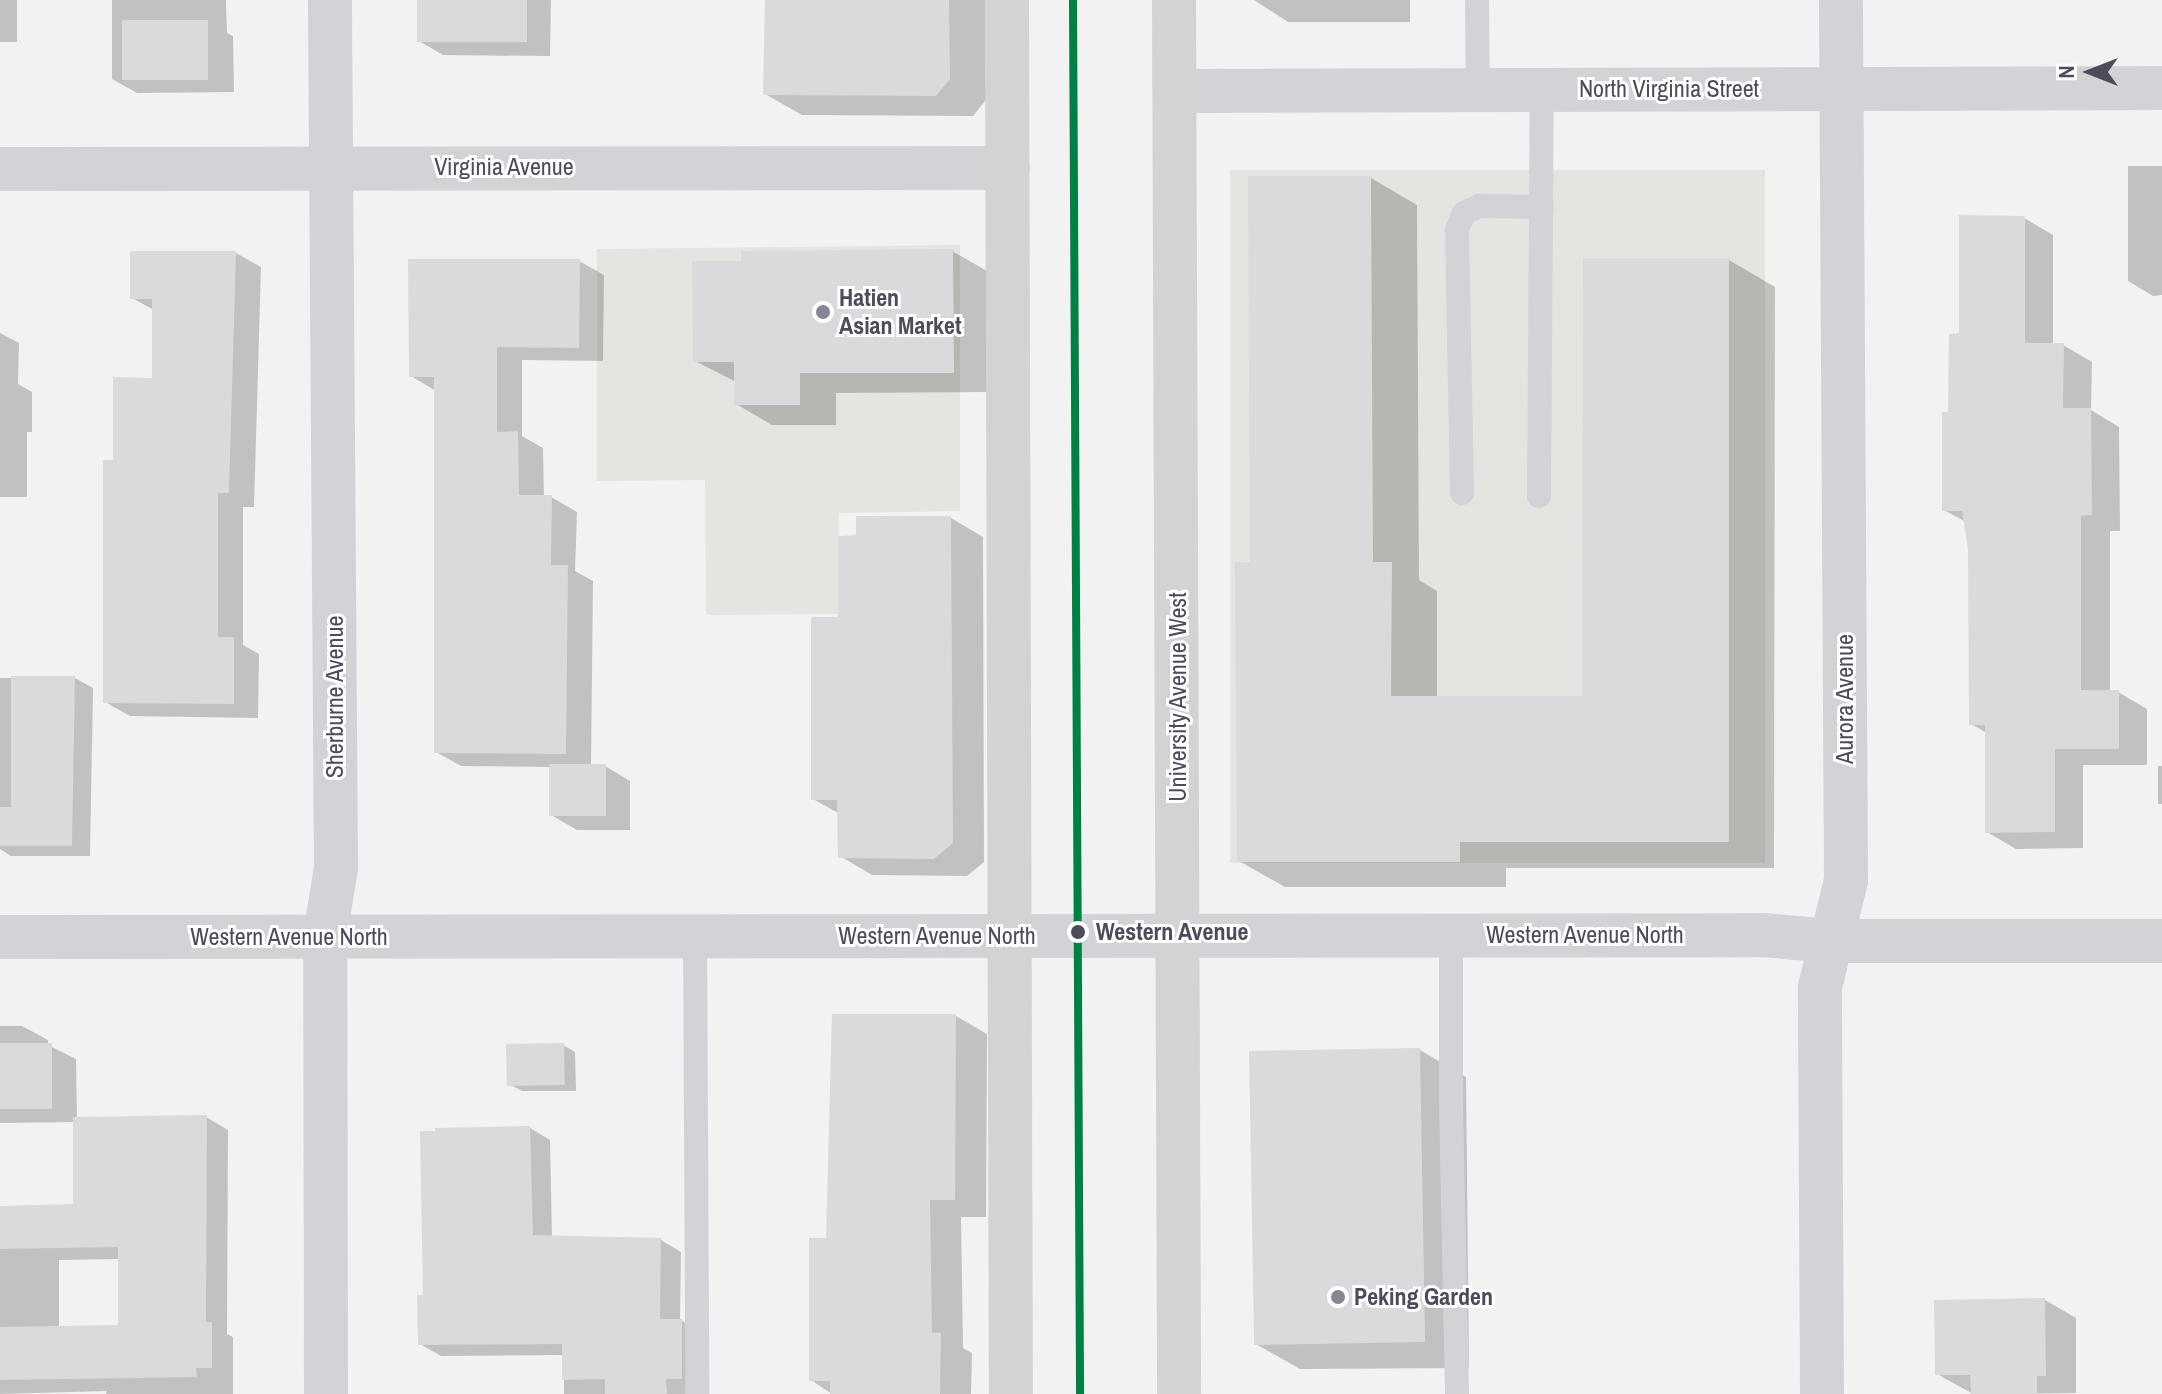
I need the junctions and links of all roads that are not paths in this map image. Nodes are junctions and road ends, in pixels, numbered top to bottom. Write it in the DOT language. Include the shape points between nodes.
graph roads {
  1 [pos="330,0"];
  2 [pos="1007,0"];
  3 [pos="1174,0"];
  4 [pos="1477,0"];
  5 [pos="1841,0"];
  6 [pos="2162,88"];
  7 [pos="1842,89"];
  8 [pos="1478,90"];
  9 [pos="1542,90"];
  10 [pos="1175,91"];
  11 [pos="332,167"];
  12 [pos="1008,168"];
  13 [pos="0,169"];
  14 [pos="1542,207"];
  15 [pos="1462,493"];
  16 [pos="1539,496"];
  17 [pos="1451,935"];
  18 [pos="325,936"];
  19 [pos="695,936"];
  20 [pos="1010,936"];
  21 [pos="1178,936"];
  22 [pos="0,937"];
  23 [pos="1830,941"];
  24 [pos="2162,941"];
  25 [pos="326,1394"];
  26 [pos="697,1394"];
  27 [pos="1011,1394"];
  28 [pos="1179,1394"];
  29 [pos="1457,1394"];
  30 [pos="1822,1394"];
  1 -- 11 [label="street, Sherburne Avenue"];
  2 -- 12 [label="main road"];
  3 -- 10 [label="main road, University Avenue West"];
  4 -- 8 [label="lane"];
  5 -- 7 [label="street, Aurora Avenue"];
  6 -- 7 [label="street, North Virginia Street"];
  7 -- 9 [label="street, North Virginia Street"];
  7 -- 23 [label="street, Aurora Avenue" via="1846,880"];
  8 -- 9 [label="street, North Virginia Street"];
  8 -- 10 [label="street, North Virginia Street"];
  9 -- 14 [label="lane"];
  10 -- 21 [label="main road, University Avenue West"];
  11 -- 12 [label="street, Virginia Avenue"];
  11 -- 13 [label="street, Virginia Avenue"];
  11 -- 18 [label="street, Sherburne Avenue" via="336,868"];
  12 -- 20 [label="main road"];
  14 -- 15 [label="lane" via="1479,206 1464,213 1457,230"];
  14 -- 16 [label="lane"];
  17 -- 21 [label="street, Western Avenue North"];
  17 -- 23 [label="street, Western Avenue North" via="1763,935"];
  17 -- 29 [label="lane"];
  18 -- 19 [label="street, Western Avenue North"];
  18 -- 22 [label="street, Western Avenue North"];
  18 -- 25 [label="street, Sherburne Avenue"];
  19 -- 20 [label="street, Western Avenue North"];
  19 -- 26 [label="lane"];
  20 -- 21 [label="street, Western Avenue North"];
  20 -- 27 [label="main road"];
  21 -- 28 [label="main road, University Avenue West"];
  23 -- 24 [label="street, Western Avenue North"];
  23 -- 30 [label="street, Aurora Avenue" via="1820,987"];
}
